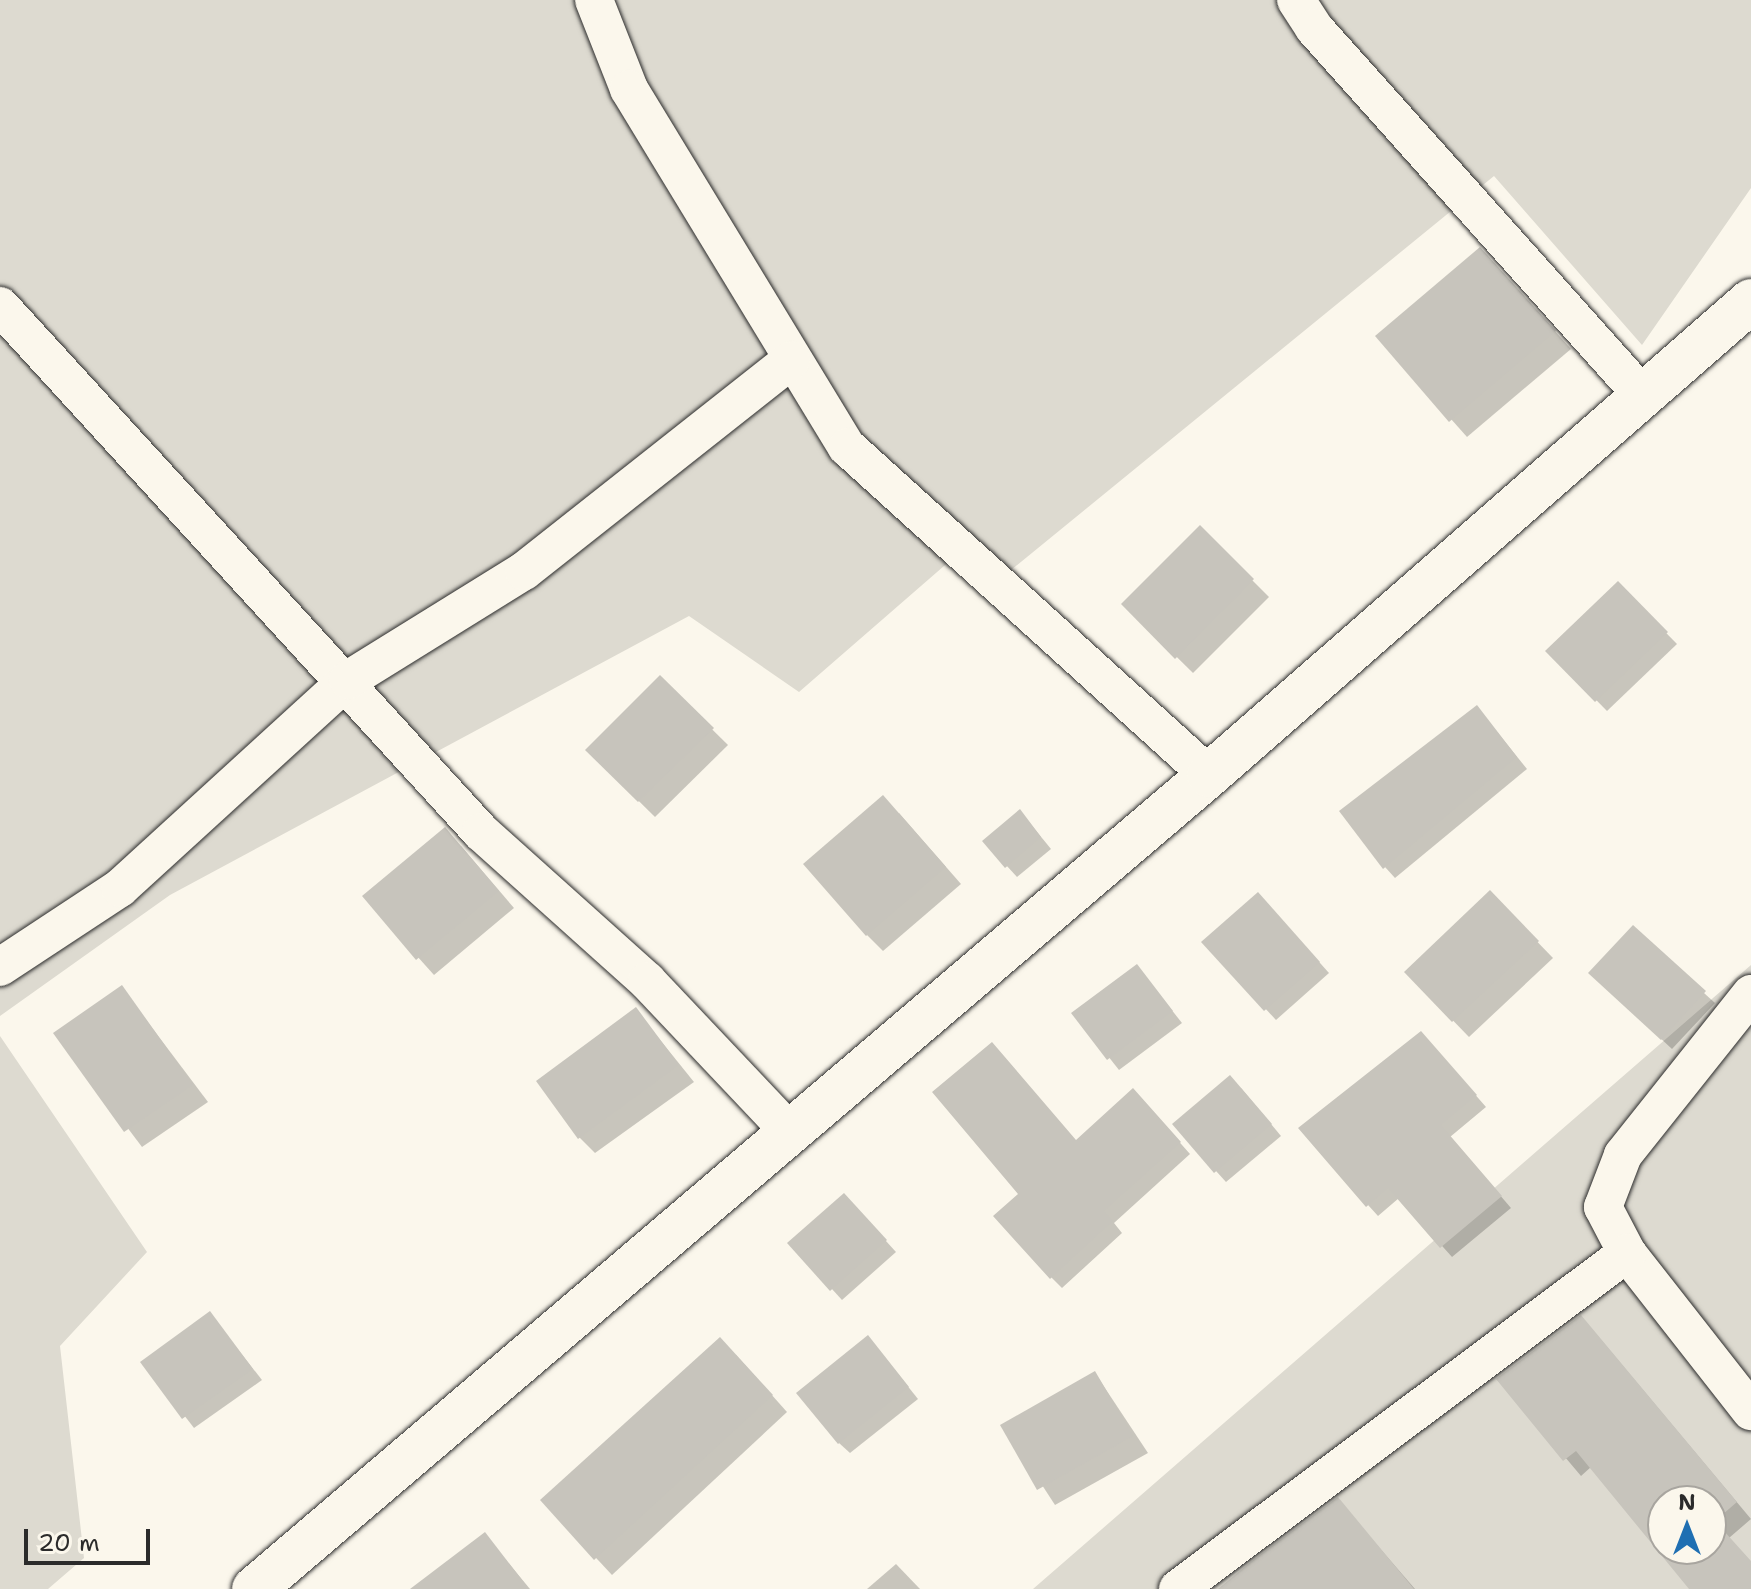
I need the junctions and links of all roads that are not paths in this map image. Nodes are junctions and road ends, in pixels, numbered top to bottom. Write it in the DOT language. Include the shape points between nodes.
graph roads {
  1 [pos="594,0"];
  2 [pos="1296,0"];
  3 [pos="1751,301"];
  4 [pos="6,323"];
  5 [pos="791,360"];
  6 [pos="1640,392"];
  7 [pos="348,680"];
  8 [pos="1209,775"];
  9 [pos="0,967"];
  10 [pos="1751,994"];
  11 [pos="788,1130"];
  12 [pos="1627,1253"];
  13 [pos="1751,1411"];
  14 [pos="1192,1585"];
  15 [pos="254,1589"];
  1 -- 5 [label="street" via="629,89"];
  2 -- 6 [label="street" via="1314,28"];
  3 -- 6 [label="main road"];
  4 -- 7 [label="street"];
  5 -- 7 [label="street" via="524,571"];
  5 -- 8 [label="street" via="847,447"];
  6 -- 8 [label="main road"];
  7 -- 9 [label="street" via="120,888"];
  7 -- 11 [label="street" via="481,832 647,981"];
  8 -- 11 [label="main road"];
  10 -- 12 [label="street" via="1606,1182 1603,1207"];
  11 -- 15 [label="main road"];
  12 -- 13 [label="street"];
  12 -- 14 [label="street"];
}
